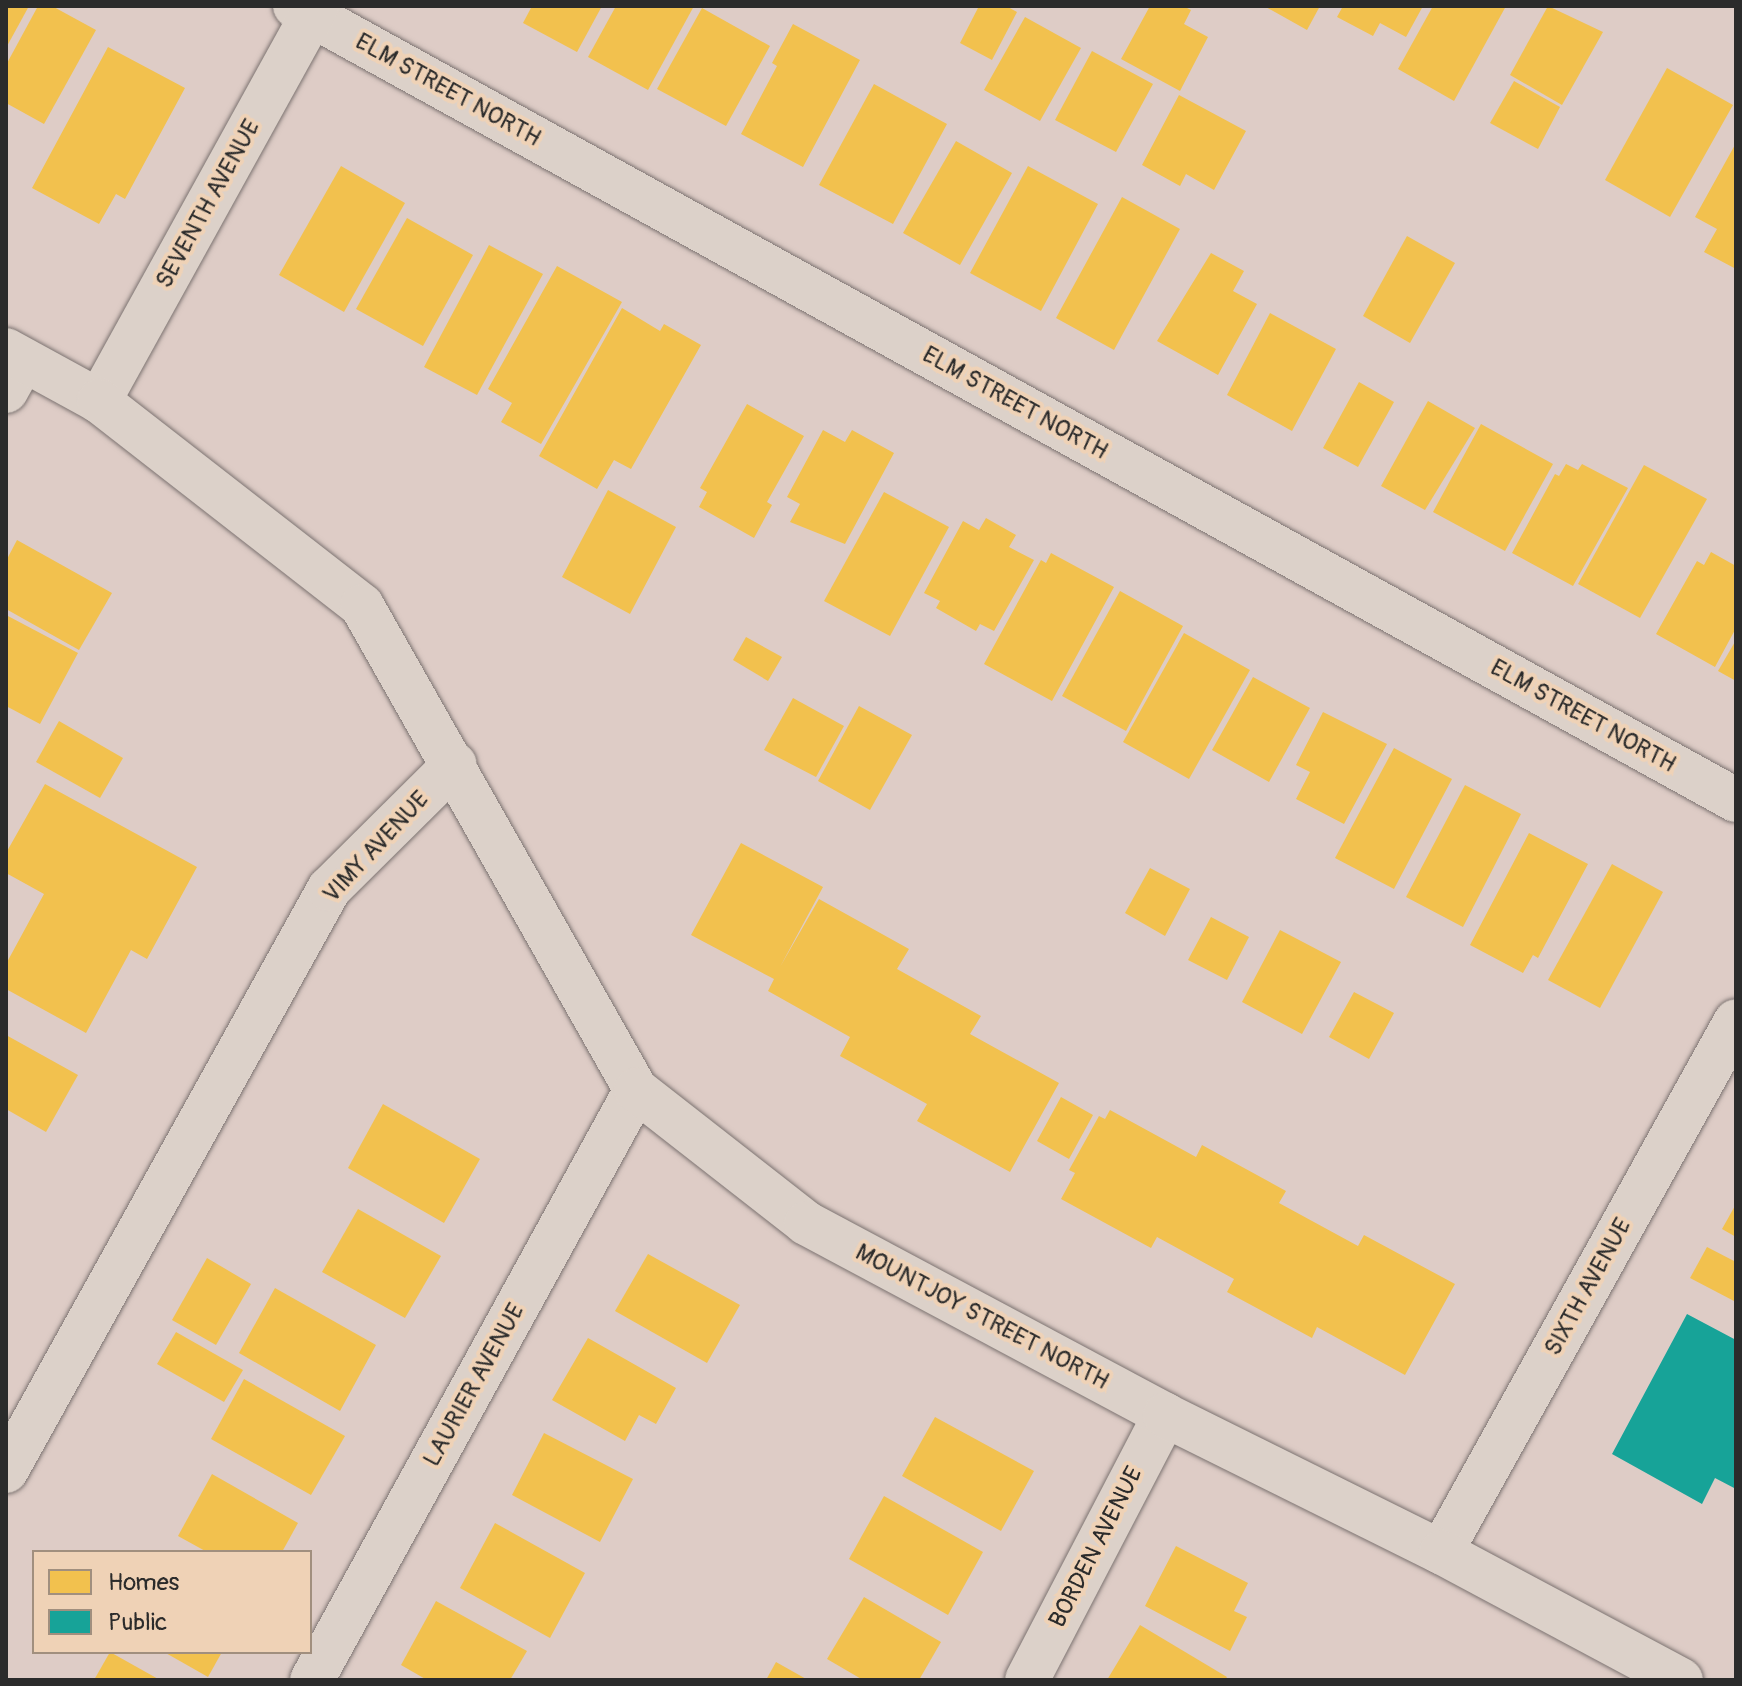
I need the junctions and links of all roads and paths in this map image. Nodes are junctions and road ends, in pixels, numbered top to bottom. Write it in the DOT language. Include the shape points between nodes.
graph roads {
  1 [pos="308,9"];
  2 [pos="12,367"];
  3 [pos="99,401"];
  4 [pos="455,764"];
  5 [pos="1736,800"];
  6 [pos="1736,1021"];
  7 [pos="636,1090"];
  8 [pos="1165,1415"];
  9 [pos="6,1471"];
  10 [pos="1441,1552"];
  11 [pos="312,1680"];
  12 [pos="1027,1680"];
  13 [pos="1681,1680"];
  1 -- 3 [label="street, SEVENTH AVENUE"];
  1 -- 5 [label="street, ELM STREET NORTH"];
  2 -- 3 [label="street"];
  3 -- 4 [label="street" via="362,606"];
  4 -- 7 [label="street, MOUNTJOY STREET NORTH"];
  4 -- 9 [label="street, VIMY AVENUE" via="329,889"];
  6 -- 10 [label="street, SIXTH AVENUE"];
  7 -- 8 [label="street, MOUNTJOY STREET NORTH" via="806,1223"];
  7 -- 11 [label="street, LAURIER AVENUE"];
  8 -- 10 [label="street, MOUNTJOY STREET NORTH"];
  8 -- 12 [label="street, BORDEN AVENUE"];
  10 -- 13 [label="street, MOUNTJOY STREET NORTH"];
}
